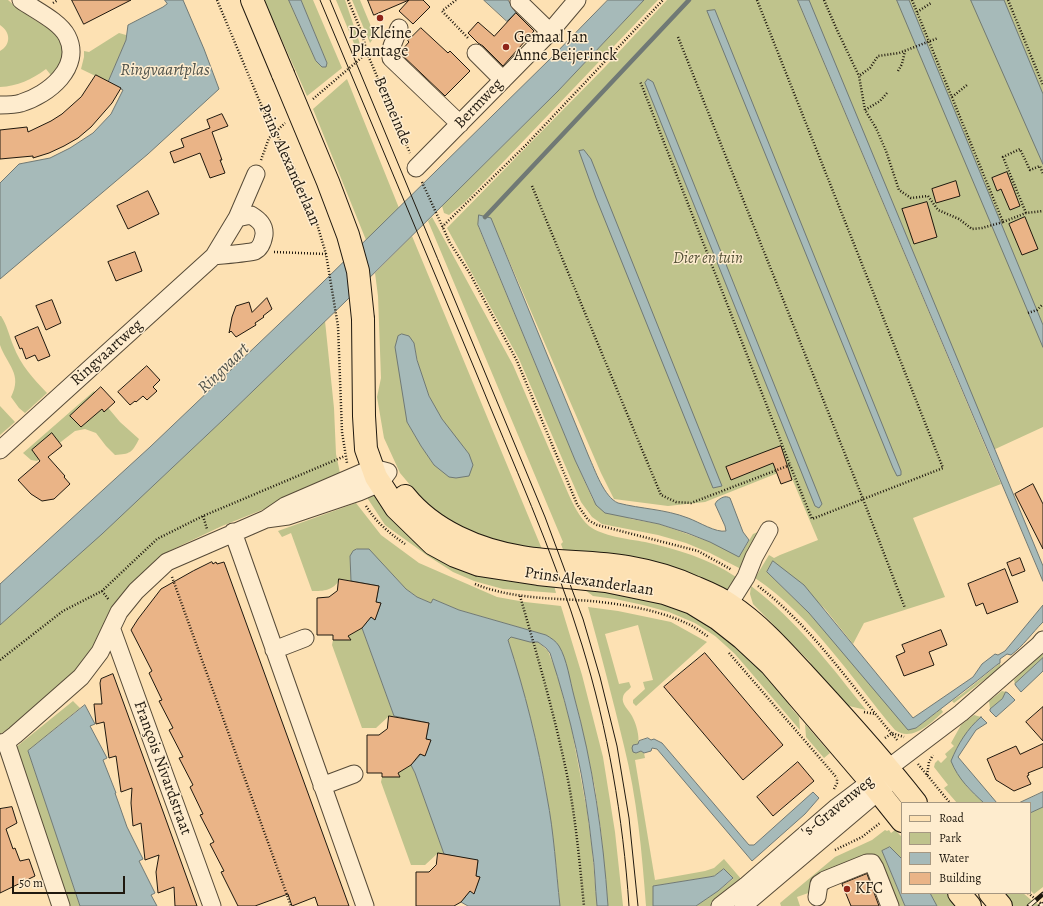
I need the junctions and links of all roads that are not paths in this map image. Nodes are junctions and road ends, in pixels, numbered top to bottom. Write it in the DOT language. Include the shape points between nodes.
graph roads {
  1 [pos="21,0"];
  2 [pos="252,0"];
  3 [pos="578,0"];
  4 [pos="519,2"];
  5 [pos="399,28"];
  6 [pos="550,32"];
  7 [pos="476,53"];
  8 [pos="503,80"];
  9 [pos="0,105"];
  10 [pos="460,124"];
  11 [pos="446,138"];
  12 [pos="417,171"];
  13 [pos="256,174"];
  14 [pos="237,218"];
  15 [pos="214,256"];
  16 [pos="0,450"];
  17 [pos="380,475"];
  18 [pos="769,530"];
  19 [pos="233,532"];
  20 [pos="729,604"];
  21 [pos="112,630"];
  22 [pos="305,638"];
  23 [pos="1043,640"];
  24 [pos="274,650"];
  25 [pos="3,742"];
  26 [pos="891,772"];
  27 [pos="354,774"];
  28 [pos="322,786"];
  29 [pos="874,786"];
  30 [pos="915,802"];
  31 [pos="901,820"];
  32 [pos="960,894"];
  33 [pos="991,894"];
  34 [pos="817,897"];
  35 [pos="752,898"];
  36 [pos="60,906"];
  37 [pos="212,906"];
  38 [pos="365,906"];
  39 [pos="720,906"];
  40 [pos="890,906"];
  41 [pos="970,906"];
  42 [pos="1001,906"];
  1 -- 9 [label="street" via="59,26 67,36 70,46 68,67 45,92 21,103"];
  2 -- 17 [label="main road, Prins Alexanderlaan, bridge" via="328,182 348,235 358,271 363,319 366,449"];
  3 -- 6 [label="street, Bermweg"];
  4 -- 6 [label="street"];
  5 -- 10 [label="street" via="392,46 391,58"];
  6 -- 8 [label="street, Bermweg"];
  7 -- 8 [label="street"];
  8 -- 10 [label="street, Bermweg"];
  10 -- 11 [label="street, Bermweg"];
  11 -- 12 [label="street, Bermeinde"];
  13 -- 14 [label="street, Ringvaartweg"];
  14 -- 15 [label="street, Ringvaartweg"];
  14 -- 15 [label="street" via="252,216 259,220 264,227 262,244 255,251"];
  15 -- 16 [label="street, Ringvaartweg"];
  17 -- 19 [label="street" via="285,506 266,519"];
  17 -- 20 [label="main road, Prins Alexanderlaan" via="446,531 482,548 522,557 647,571 679,580"];
  17 -- 29 [label="main road, Prins Alexanderlaan" via="396,508 433,544 455,556 479,566 635,586 664,593 692,604 718,619 771,665"];
  18 -- 20 [label="street" via="746,577"];
  19 -- 21 [label="street" via="166,562 119,612"];
  19 -- 24 [label="street"];
  20 -- 26 [label="main road, Prins Alexanderlaan" via="786,654"];
  21 -- 25 [label="street" via="100,652 81,677 15,735"];
  21 -- 37 [label="street, François Nivardstraat"];
  22 -- 24 [label="street"];
  23 -- 26 [label="street, 's-Gravenweg" via="960,713 915,760"];
  24 -- 28 [label="street"];
  25 -- 36 [label="street"];
  26 -- 29 [label="street, 's-Gravenweg"];
  26 -- 30 [label="main road, Prins Alexanderlaan"];
  27 -- 28 [label="street"];
  28 -- 38 [label="street"];
  29 -- 31 [label="main road, Prins Alexanderlaan"];
  29 -- 35 [label="street, 's-Gravenweg" via="837,807"];
  32 -- 41 [label="main road"];
  33 -- 42 [label="main road"];
  34 -- 40 [label="street" via="819,884 825,880 866,863 872,863"];
  35 -- 39 [label="street, 's-Gravenweg"];
}
